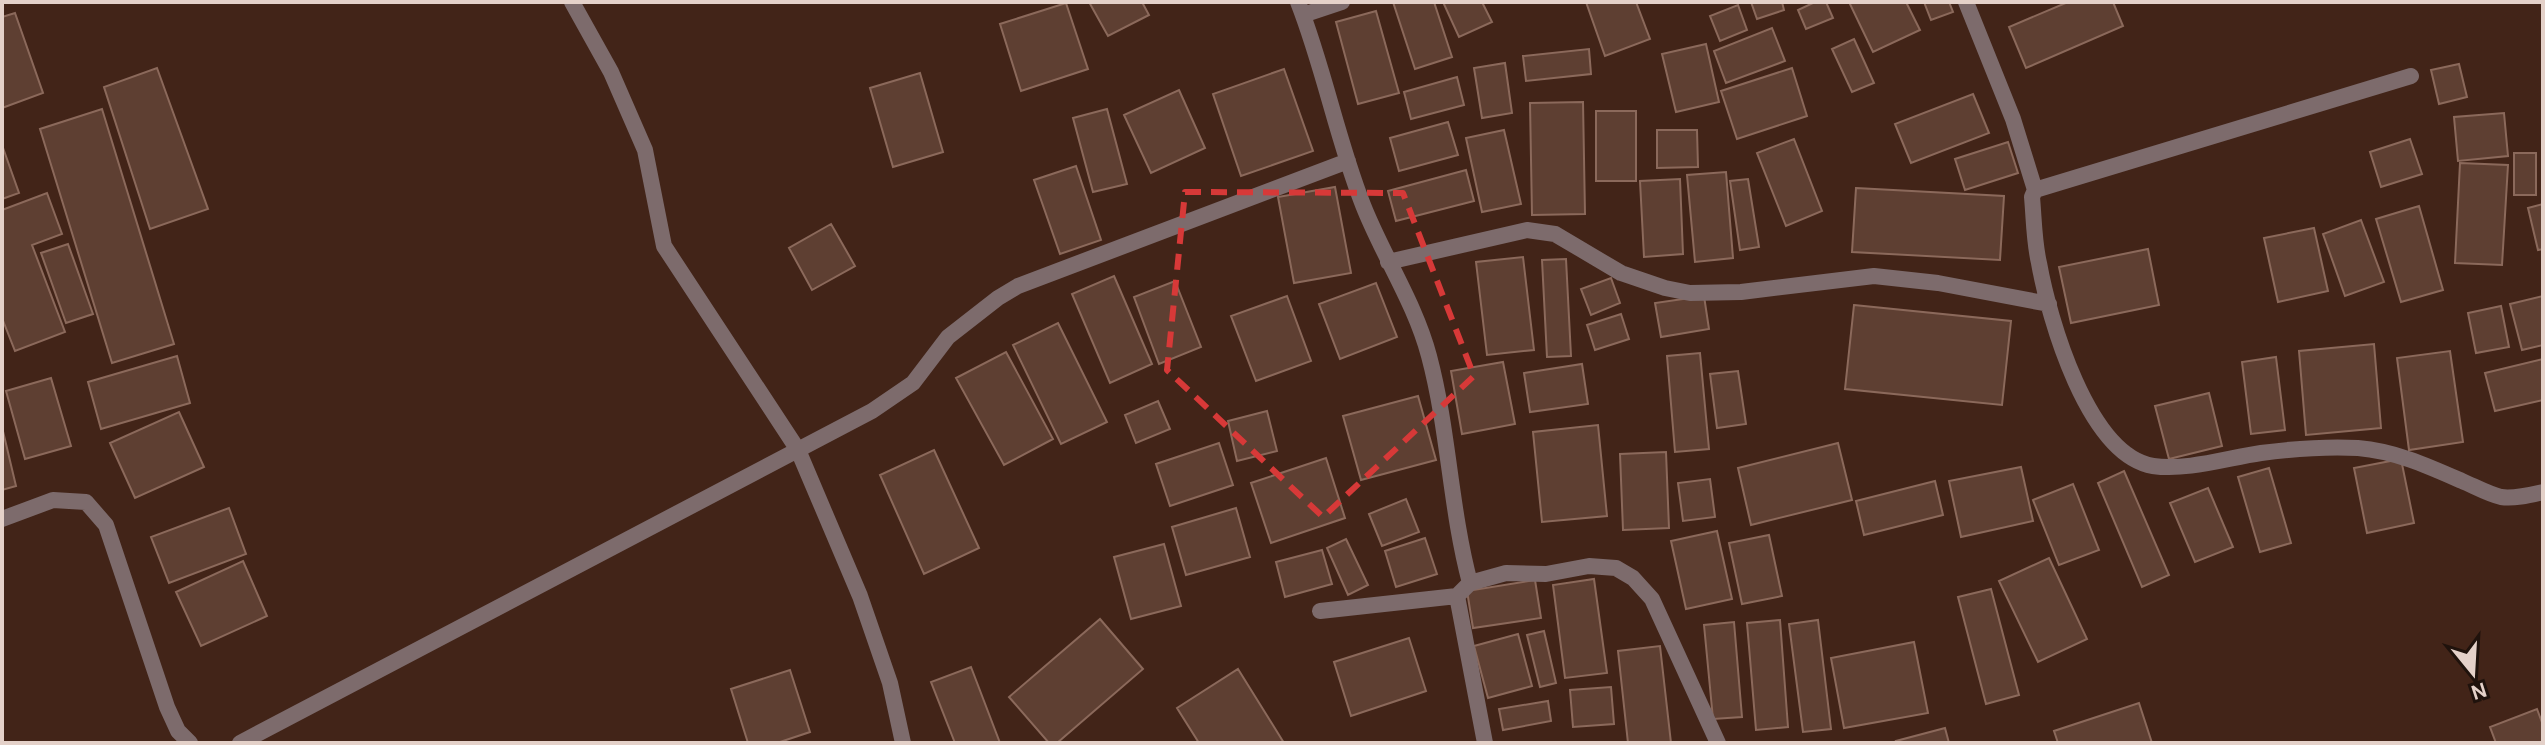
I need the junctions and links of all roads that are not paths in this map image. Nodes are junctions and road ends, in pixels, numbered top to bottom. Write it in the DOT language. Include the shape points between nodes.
graph roads {
  1 [pos="572,2"];
  2 [pos="1342,2"];
  3 [pos="1966,2"];
  4 [pos="1301,9"];
  5 [pos="2411,76"];
  6 [pos="1348,161"];
  7 [pos="2035,190"];
  8 [pos="1388,262"];
  9 [pos="2049,304"];
  10 [pos="798,450"];
  11 [pos="2543,492"];
  12 [pos="2,519"];
  13 [pos="1470,583"];
  14 [pos="1457,596"];
  15 [pos="1320,611"];
  16 [pos="190,743"];
  17 [pos="240,743"];
  18 [pos="903,743"];
  19 [pos="1485,743"];
  20 [pos="1718,743"];
  1 -- 10 [label="street" via="611,72 645,150 664,246"];
  2 -- 4 [label="street"];
  3 -- 7 [label="street"];
  4 -- 6 [label="street"];
  5 -- 7 [label="street"];
  6 -- 8 [label="street"];
  6 -- 10 [label="street" via="1018,286 948,337 901,392"];
  7 -- 9 [label="street" via="2039,264"];
  8 -- 9 [label="street" via="1527,230 1555,234 1621,273 1690,293 1874,276"];
  8 -- 13 [label="street" via="1428,354"];
  9 -- 11 [label="street" via="2076,387 2105,434 2128,456 2151,466 2359,448 2420,462 2501,497"];
  10 -- 17 [label="street"];
  10 -- 18 [label="street" via="860,596 890,683"];
  12 -- 16 [label="street" via="53,500 86,502 106,525 167,707"];
  13 -- 14 [label="street"];
  13 -- 20 [label="street" via="1506,573 1546,574 1589,566 1616,568 1633,578 1652,599"];
  14 -- 15 [label="street"];
  14 -- 19 [label="street"];
}
